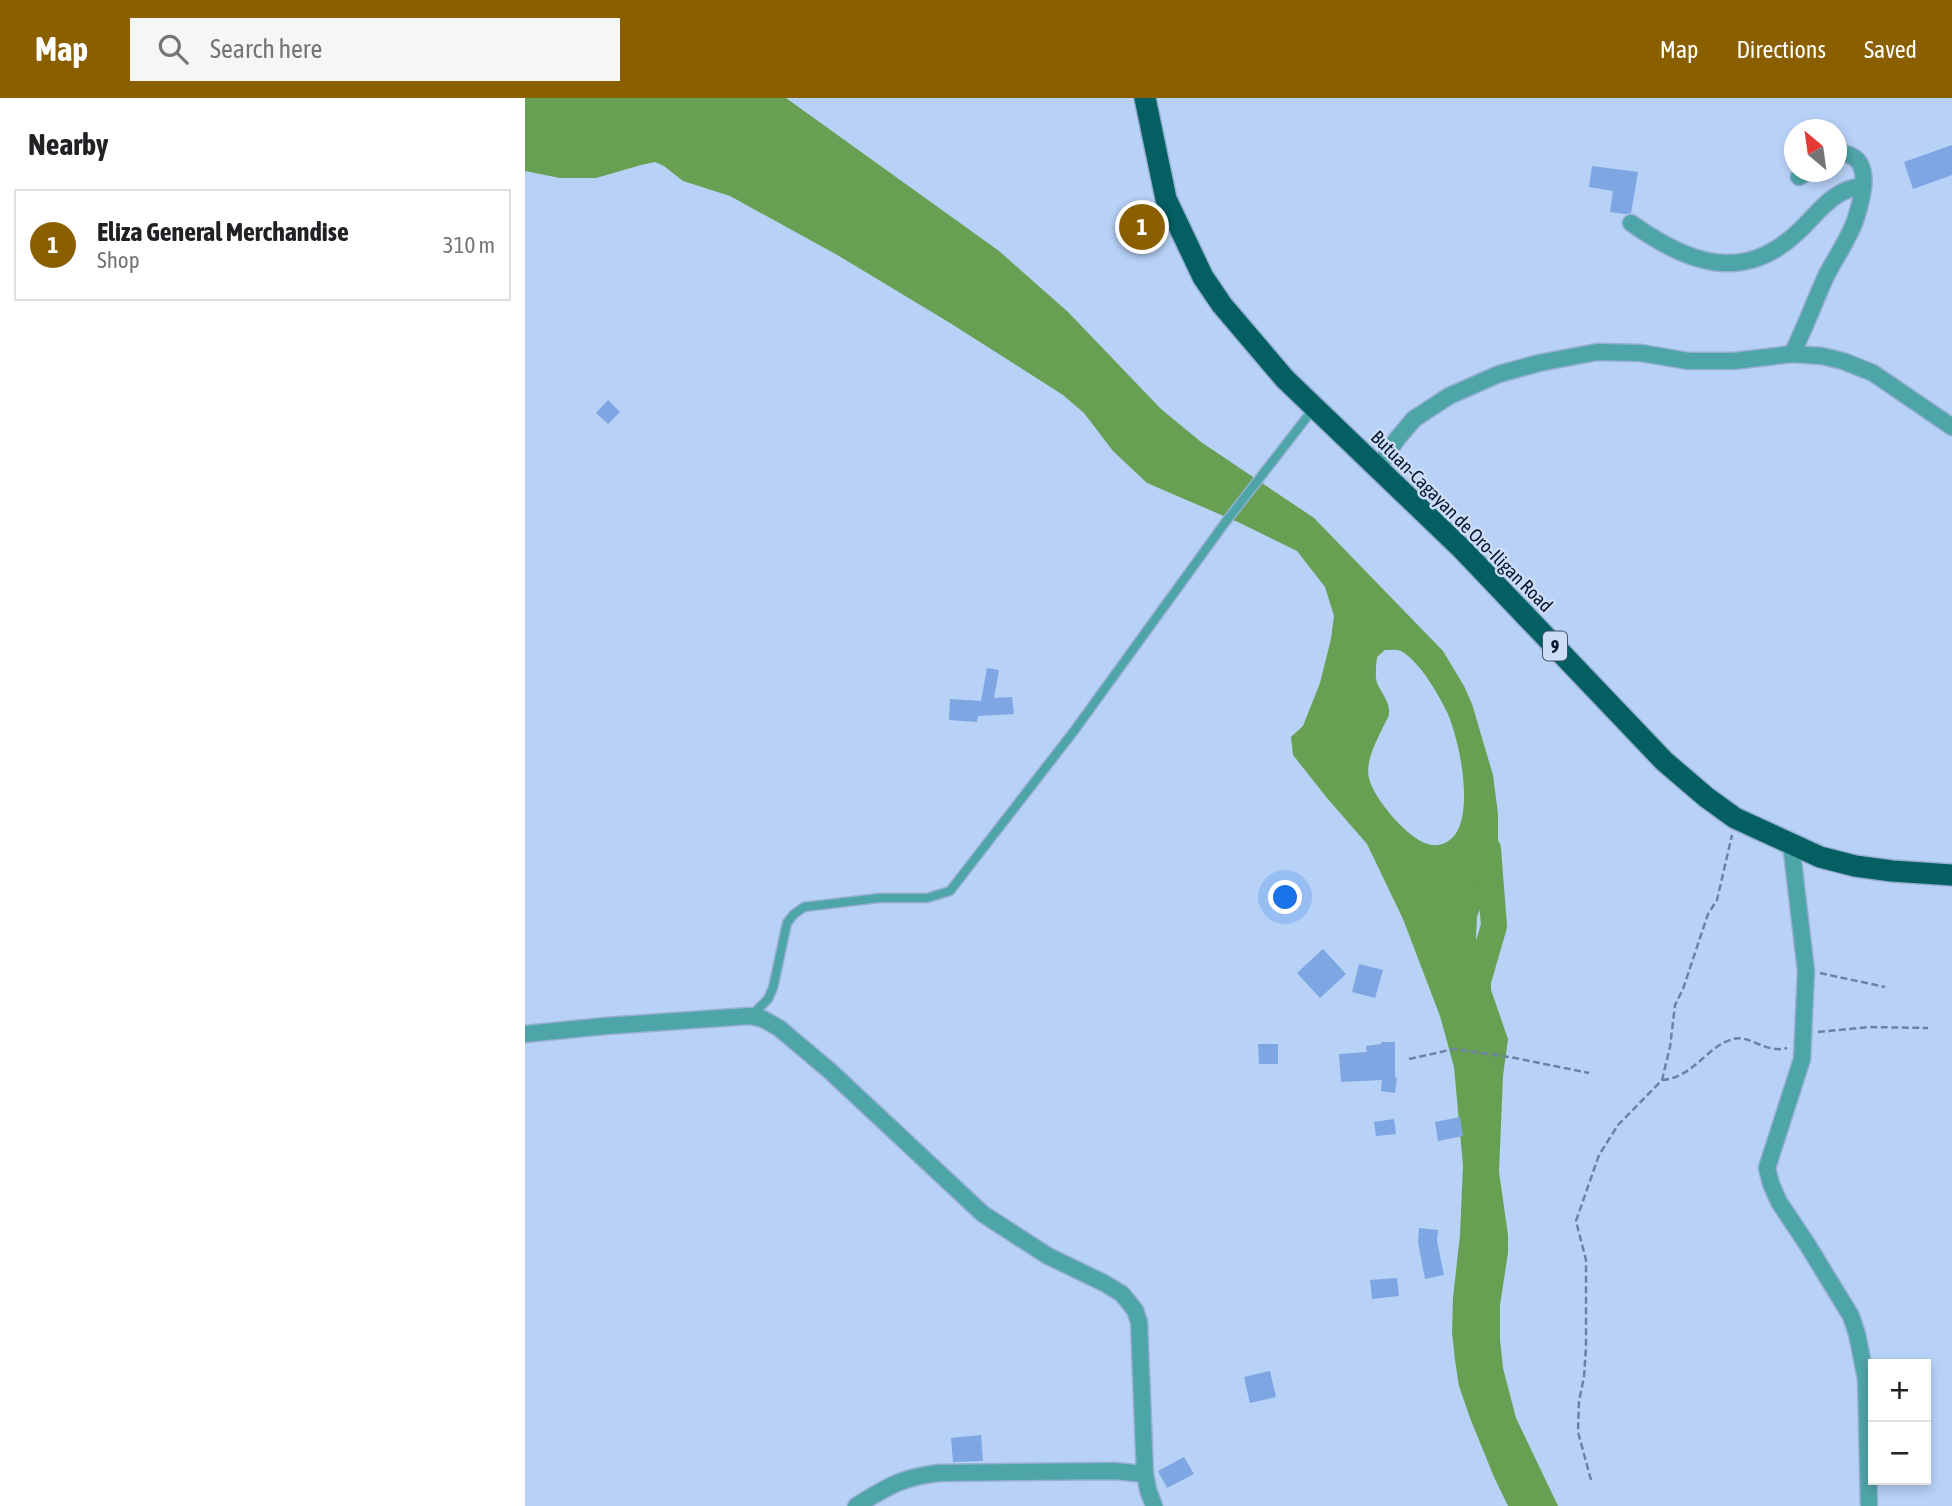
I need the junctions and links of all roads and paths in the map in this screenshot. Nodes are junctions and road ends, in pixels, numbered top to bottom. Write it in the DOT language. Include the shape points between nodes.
graph roads {
  1 [pos="1145,98"];
  2 [pos="1847,154"];
  3 [pos="1863,186"];
  4 [pos="1631,223"];
  5 [pos="1792,354"];
  6 [pos="1314,408"];
  7 [pos="1952,427"];
  8 [pos="1377,469"];
  9 [pos="1735,818"];
  10 [pos="1791,844"];
  11 [pos="1952,875"];
  12 [pos="1806,971"];
  13 [pos="1885,988"];
  14 [pos="750,1017"];
  15 [pos="1928,1028"];
  16 [pos="525,1034"];
  17 [pos="1803,1034"];
  18 [pos="1409,1059"];
  19 [pos="1589,1073"];
  20 [pos="1662,1080"];
  21 [pos="1146,1474"];
  22 [pos="1591,1480"];
  23 [pos="856,1506"];
  24 [pos="1154,1506"];
  25 [pos="1869,1506"];
  1 -- 6 [label="highway, Butuan-Cagayan de Oro-Iligan Road / 9" via="1166,199 1203,277 1253,343"];
  2 -- 3 [label="street" via="1861,164"];
  3 -- 4 [label="street" via="1846,190 1823,205 1781,247 1737,264 1726,265 1674,249"];
  3 -- 5 [label="street" via="1854,222"];
  5 -- 7 [label="street" via="1822,356 1873,373"];
  5 -- 8 [label="street" via="1688,361 1597,352 1499,374 1448,396 1414,419"];
  6 -- 8 [label="highway, Butuan-Cagayan de Oro-Iligan Road / 9"];
  6 -- 14 [label="lane" via="950,891 927,898 879,898 804,907 786,923 773,989"];
  8 -- 9 [label="highway, Butuan-Cagayan de Oro-Iligan Road / 9" via="1462,549 1664,761"];
  9 -- 10 [label="highway, Butuan-Cagayan de Oro-Iligan Road / 9"];
  9 -- 20 [label="path" via="1717,900 1675,1005"];
  10 -- 11 [label="highway, Butuan-Cagayan de Oro-Iligan Road / 9" via="1855,866"];
  10 -- 12 [label="street"];
  12 -- 13 [label="path"];
  12 -- 17 [label="street"];
  14 -- 16 [label="street"];
  14 -- 21 [label="street" via="779,1028 830,1071 983,1214 1048,1256 1104,1283 1131,1304 1139,1322"];
  15 -- 17 [label="path" via="1869,1027"];
  17 -- 20 [label="path" via="1781,1050 1734,1038 1675,1079"];
  17 -- 25 [label="street" via="1798,1074 1767,1168 1779,1202 1851,1316 1857,1334 1866,1379"];
  18 -- 19 [label="path" via="1454,1049"];
  20 -- 22 [label="path" via="1618,1125 1599,1155 1576,1221 1586,1260 1586,1348 1578,1432"];
  21 -- 23 [label="street" via="917,1475 891,1484"];
  21 -- 24 [label="street"];
}
